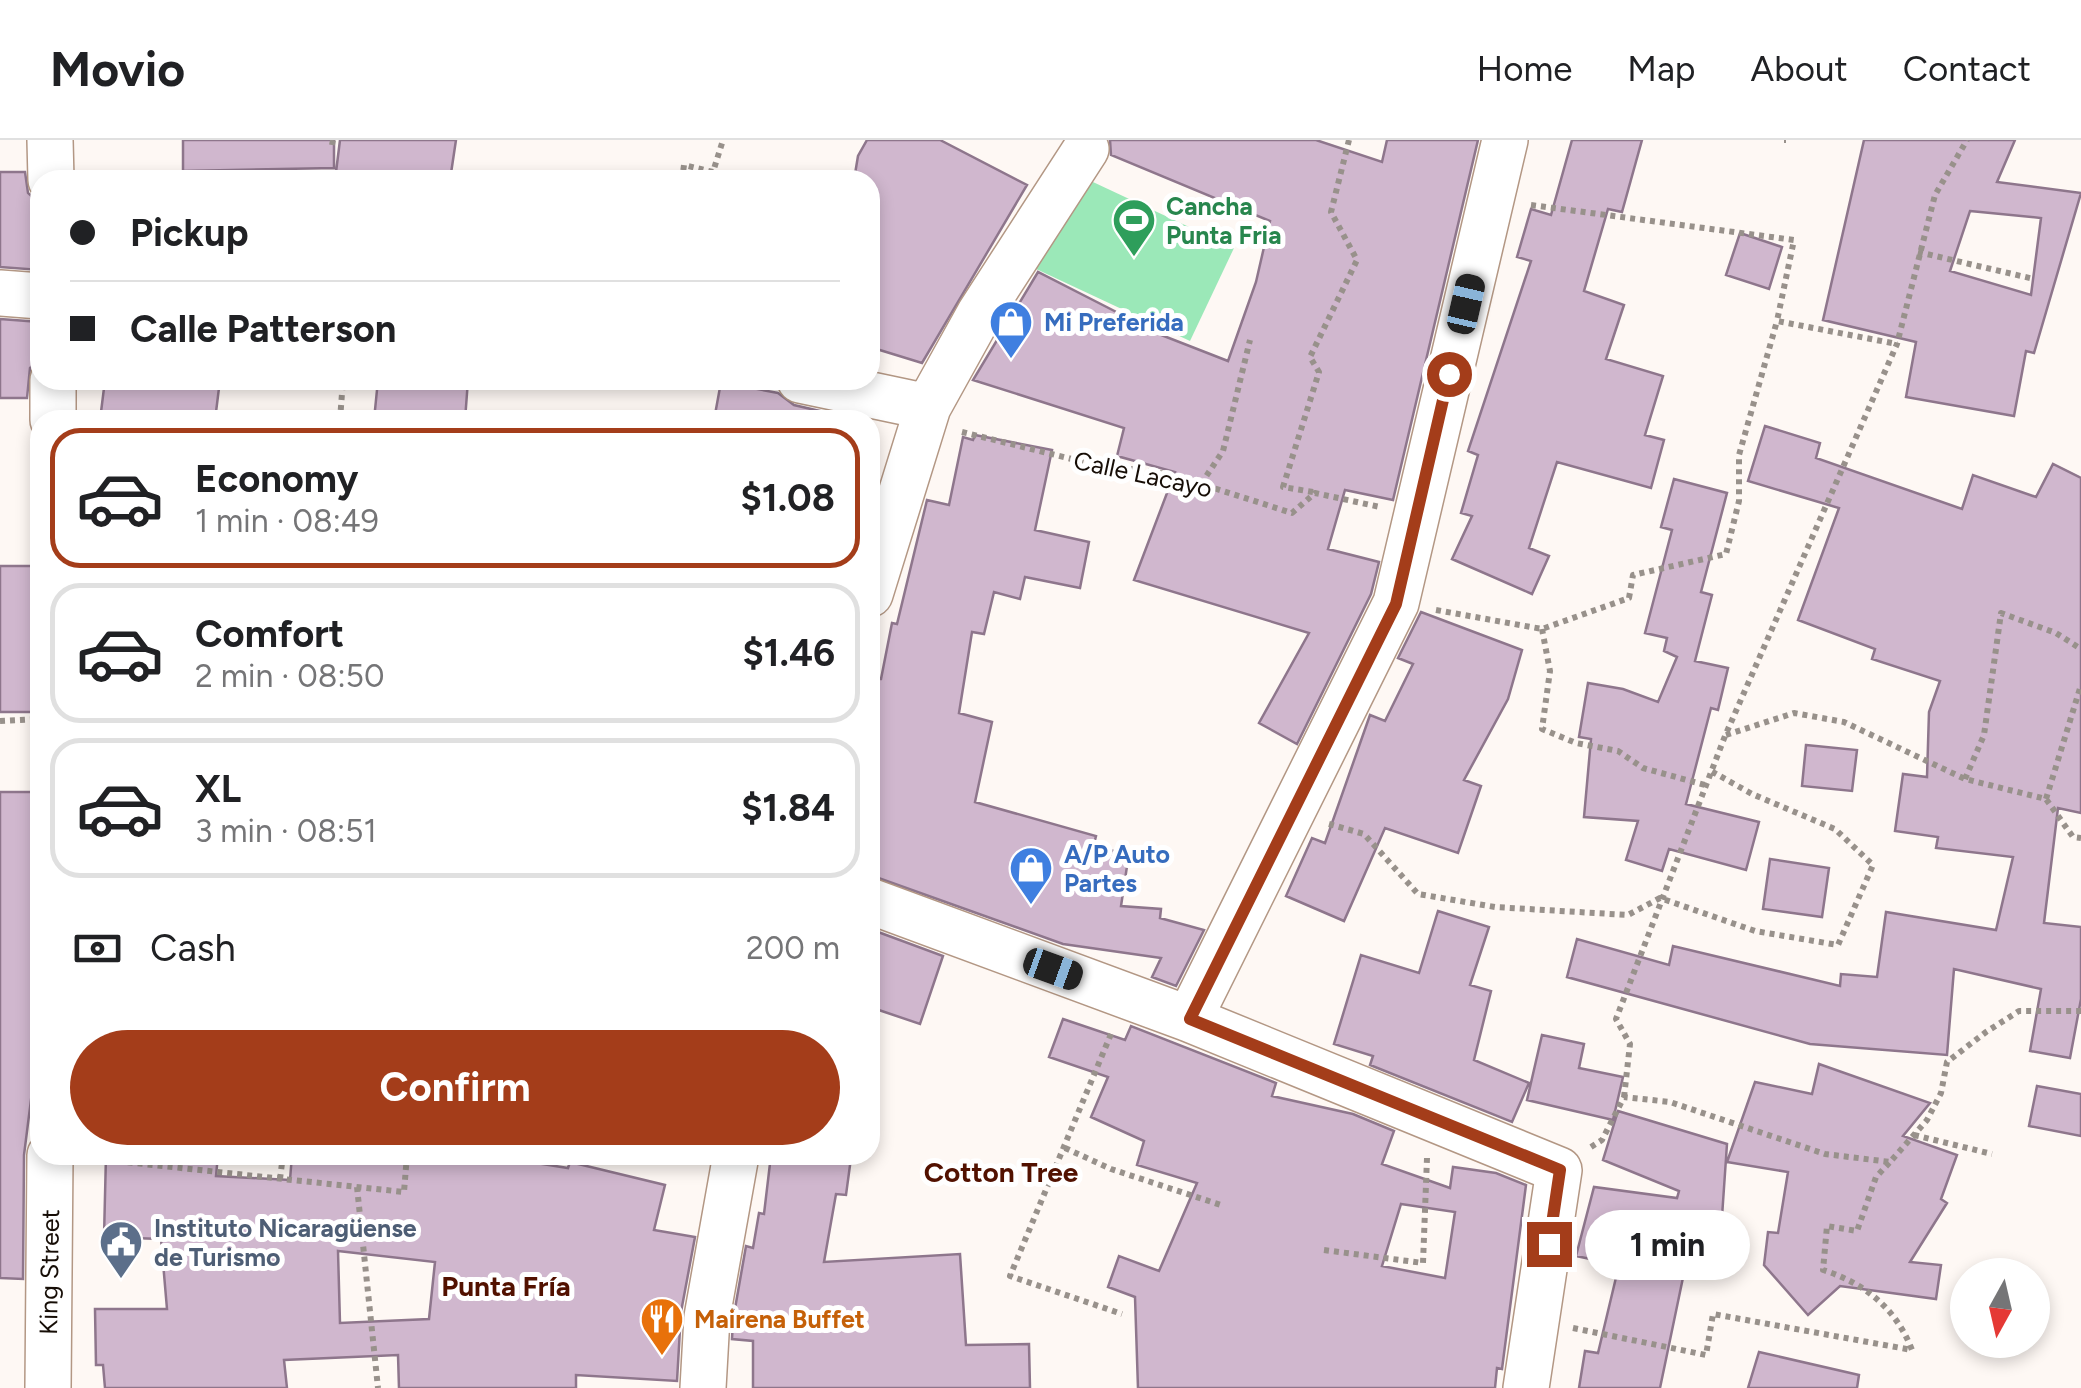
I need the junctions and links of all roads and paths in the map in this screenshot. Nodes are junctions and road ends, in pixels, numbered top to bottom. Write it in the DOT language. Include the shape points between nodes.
graph roads {
  1 [pos="50,140"];
  2 [pos="722,140"];
  3 [pos="1349,140"];
  4 [pos="1505,140"];
  5 [pos="1966,140"];
  6 [pos="1086,150"];
  7 [pos="51,170"];
  8 [pos="683,170"];
  9 [pos="706,170"];
  10 [pos="714,170"];
  11 [pos="1490,200"];
  12 [pos="1918,252"];
  13 [pos="2034,279"];
  14 [pos="0,293"];
  15 [pos="30,295"];
  16 [pos="1777,321"];
  17 [pos="1250,340"];
  18 [pos="1897,344"];
  19 [pos="837,390"];
  20 [pos="925,414"];
  21 [pos="1200,484"];
  22 [pos="1315,493"];
  23 [pos="1415,514"];
  24 [pos="880,561"];
  25 [pos="1396,604"];
  26 [pos="1542,628"];
  27 [pos="2081,648"];
  28 [pos="2081,685"];
  29 [pos="30,719"];
  30 [pos="0,720"];
  31 [pos="1725,736"];
  32 [pos="1711,771"];
  33 [pos="1965,780"];
  34 [pos="1705,785"];
  35 [pos="2046,800"];
  36 [pos="1294,814"];
  37 [pos="2081,838"];
  38 [pos="1660,898"];
  39 [pos="880,905"];
  40 [pos="1127,996"];
  41 [pos="2081,1011"];
  42 [pos="1190,1019"];
  43 [pos="1624,1097"];
  44 [pos="1424,1117"];
  45 [pos="1914,1136"];
  46 [pos="1064,1148"];
  47 [pos="1992,1154"];
  48 [pos="1890,1162"];
  49 [pos="64,1165"];
  50 [pos="146,1165"];
  51 [pos="282,1165"];
  52 [pos="406,1165"];
  53 [pos="734,1165"];
  54 [pos="1560,1170"];
  55 [pos="280,1180"];
  56 [pos="357,1187"];
  57 [pos="1221,1205"];
  58 [pos="1324,1250"];
  59 [pos="1122,1314"];
  60 [pos="1538,1320"];
  61 [pos="48,1388"];
  62 [pos="378,1388"];
  63 [pos="703,1388"];
  64 [pos="1526,1388"];
  1 -- 7 [label="street"];
  2 -- 10 [label="path"];
  3 -- 22 [label="path" via="1332,212 1357,260 1310,357 1319,372 1283,487"];
  4 -- 11 [label="street"];
  5 -- 12 [label="path" via="1935,195"];
  6 -- 20 [label="street" via="980,313"];
  8 -- 9 [label="path" via="684,164"];
  11 -- 16 [label="path" via="1794,240"];
  11 -- 23 [label="street"];
  12 -- 13 [label="path"];
  12 -- 18 [label="path"];
  14 -- 15 [label="street"];
  16 -- 18 [label="path"];
  16 -- 26 [label="path" via="1739,455 1739,501 1726,554 1633,575 1630,598"];
  17 -- 21 [label="path" via="1223,452"];
  18 -- 31 [label="path"];
  19 -- 20 [label="street"];
  20 -- 21 [label="path, Calle Lacayo" via="1088,463"];
  20 -- 24 [label="street"];
  21 -- 22 [label="path, Calle Lacayo" via="1292,513"];
  22 -- 23 [label="path"];
  23 -- 25 [label="street"];
  25 -- 26 [label="path"];
  25 -- 36 [label="street"];
  26 -- 34 [label="path" via="1550,671 1542,729"];
  27 -- 33 [label="path" via="2001,614 1984,736"];
  28 -- 35 [label="path"];
  29 -- 30 [label="path"];
  31 -- 32 [label="path"];
  31 -- 33 [label="path" via="1794,713 1844,722"];
  32 -- 34 [label="path"];
  32 -- 38 [label="path" via="1835,829 1873,864 1838,945 1755,931"];
  33 -- 35 [label="path"];
  34 -- 38 [label="path"];
  35 -- 37 [label="path" via="2072,837"];
  36 -- 38 [label="path" via="1364,834 1418,894 1495,908 1628,915"];
  36 -- 42 [label="street"];
  38 -- 43 [label="path" via="1616,1019 1630,1044"];
  39 -- 40 [label="street"];
  40 -- 42 [label="street"];
  40 -- 46 [label="path"];
  41 -- 45 [label="path" via="2019,1011 1986,1032 1947,1062 1941,1093"];
  42 -- 44 [label="street"];
  43 -- 48 [label="path" via="1670,1102 1825,1154"];
  43 -- 54 [label="path" via="1602,1140"];
  44 -- 54 [label="street"];
  44 -- 58 [label="path" via="1424,1262"];
  45 -- 47 [label="path"];
  45 -- 48 [label="path"];
  46 -- 57 [label="path"];
  46 -- 59 [label="path" via="1010,1276"];
  48 -- 60 [label="path" via="1876,1178 1857,1232 1827,1226 1822,1270 1857,1281 1902,1324 1912,1350 1713,1314 1706,1355"];
  49 -- 61 [label="street, King Street"];
  50 -- 55 [label="path"];
  51 -- 55 [label="path"];
  52 -- 56 [label="path" via="404,1192"];
  53 -- 63 [label="street" via="707,1317"];
  54 -- 60 [label="street"];
  55 -- 56 [label="path"];
  56 -- 62 [label="path"];
  60 -- 64 [label="street"];
}
